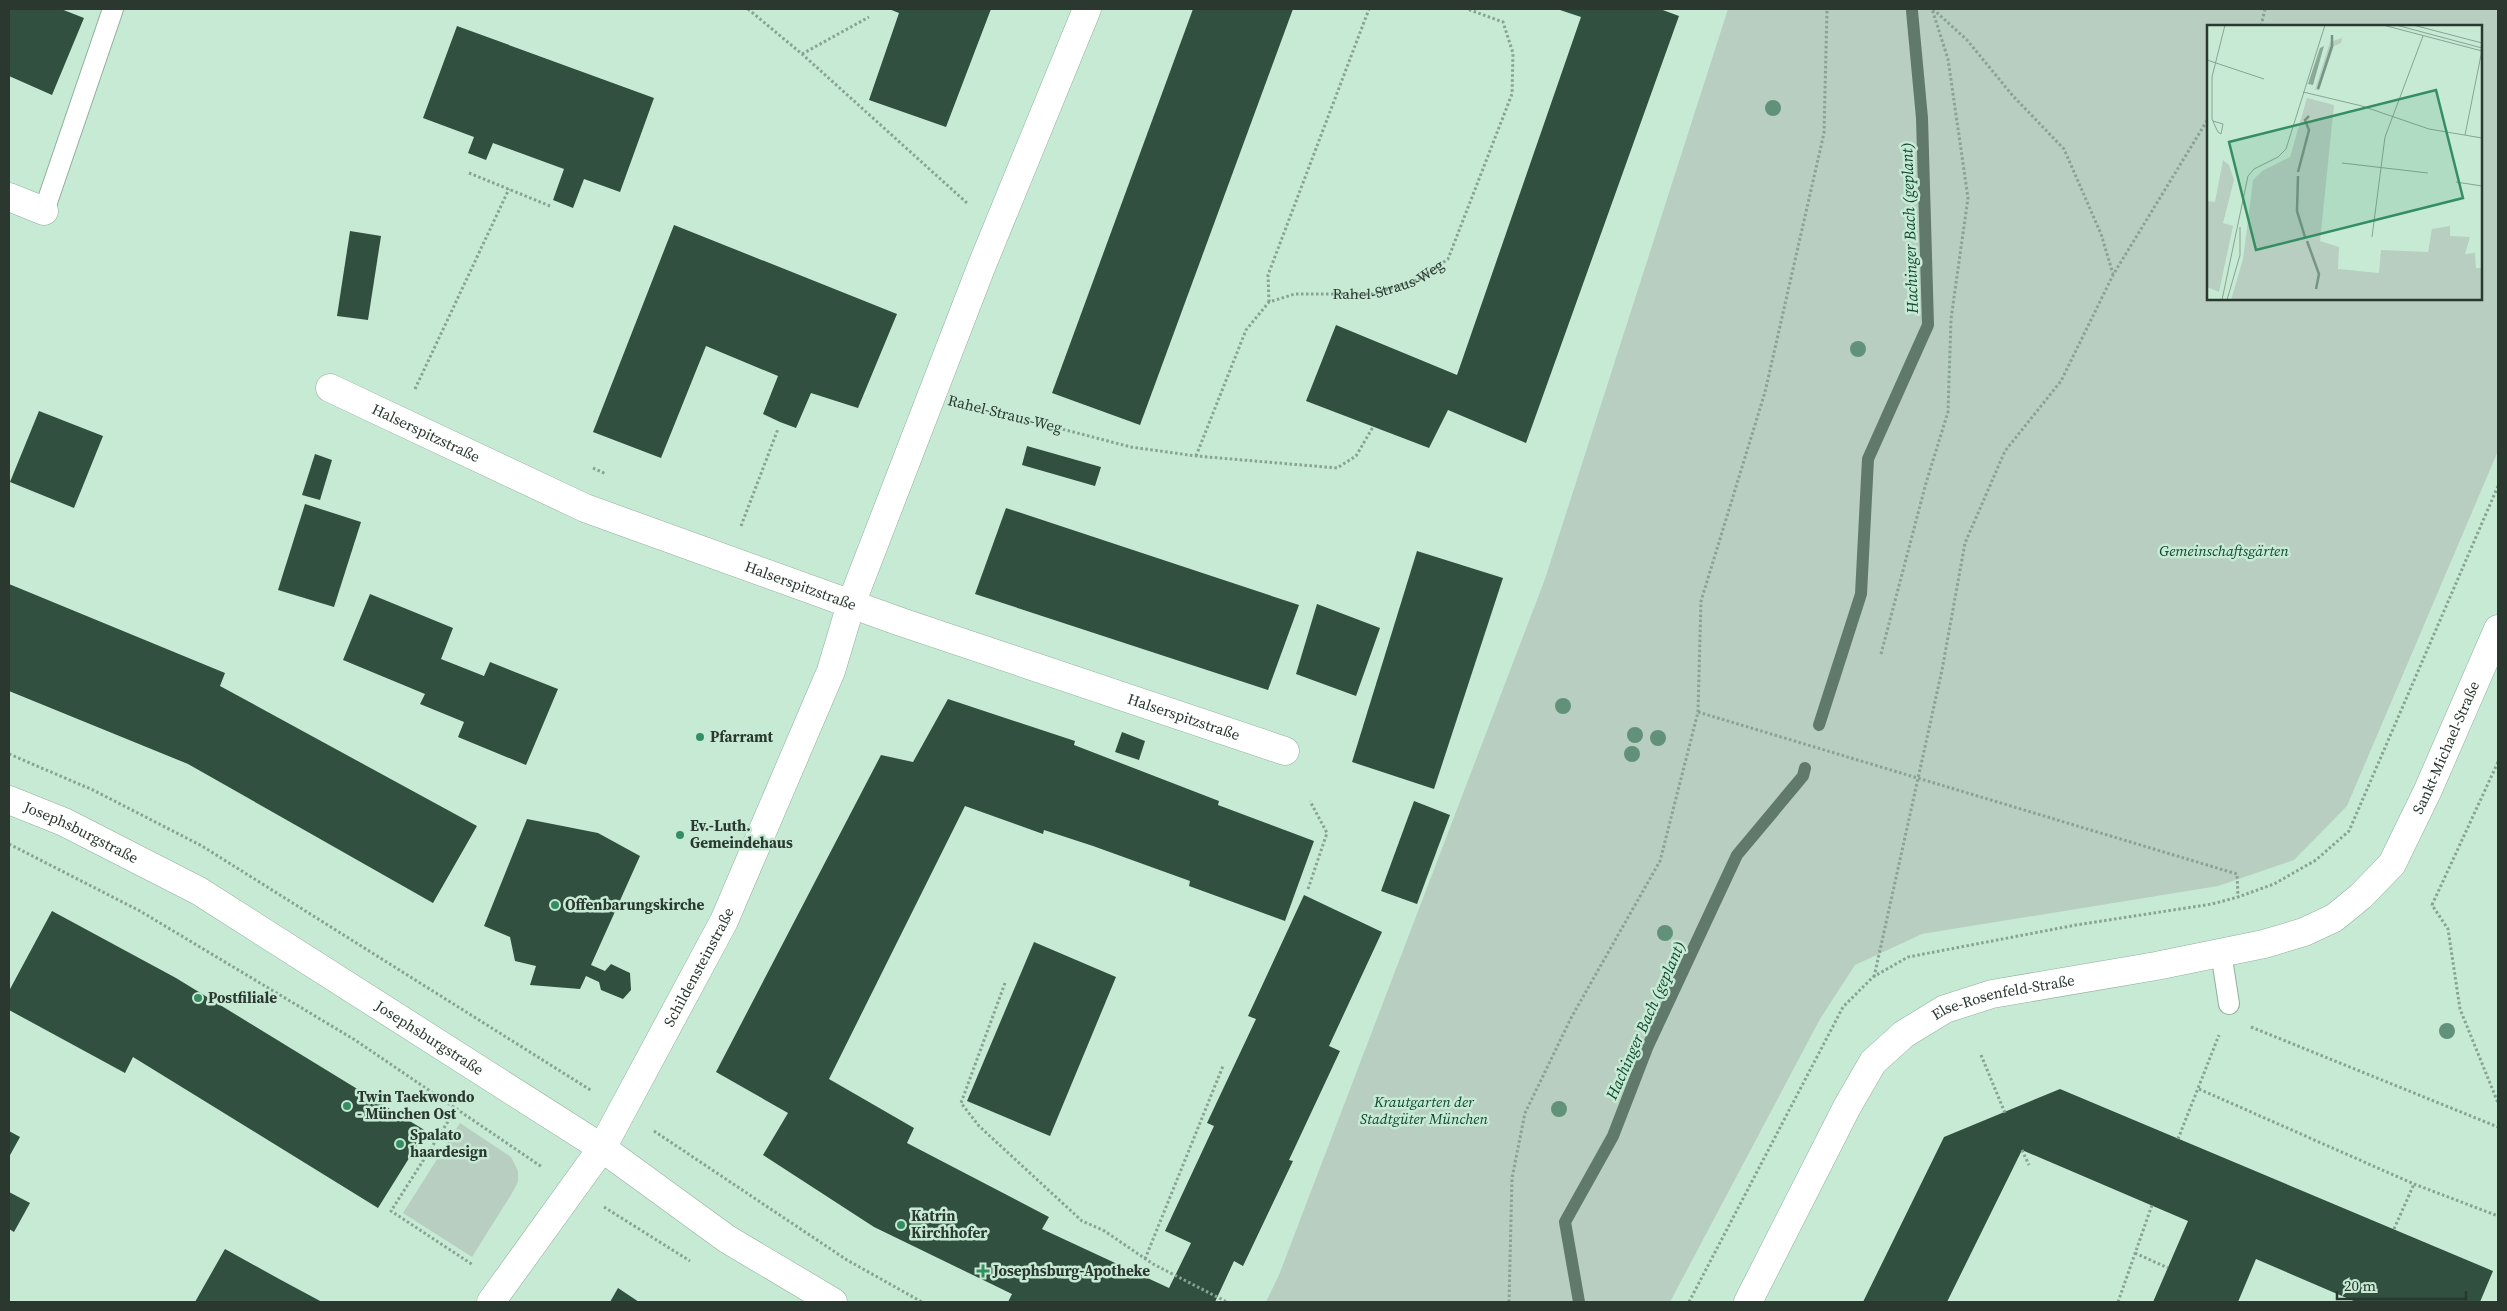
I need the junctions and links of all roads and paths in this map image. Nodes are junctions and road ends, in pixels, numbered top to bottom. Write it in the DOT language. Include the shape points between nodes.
graph roads {
  1 [pos="113,9"];
  2 [pos="748,9"];
  3 [pos="1087,9"];
  4 [pos="1369,9"];
  5 [pos="1466,9"];
  6 [pos="1827,9"];
  7 [pos="2265,9"];
  8 [pos="869,17"];
  9 [pos="2260,25"];
  10 [pos="802,54"];
  11 [pos="2207,121"];
  12 [pos="468,173"];
  13 [pos="508,189"];
  14 [pos="9,197"];
  15 [pos="550,206"];
  16 [pos="44,211"];
  17 [pos="996,232"];
  18 [pos="2113,275"];
  19 [pos="1269,302"];
  20 [pos="330,388"];
  21 [pos="932,395"];
  22 [pos="400,421"];
  23 [pos="1373,427"];
  24 [pos="778,428"];
  25 [pos="1196,456"];
  26 [pos="587,466"];
  27 [pos="613,476"];
  28 [pos="2498,486"];
  29 [pos="732,526"];
  30 [pos="851,604"];
  31 [pos="2498,629"];
  32 [pos="1881,654"];
  33 [pos="1698,712"];
  34 [pos="1284,751"];
  35 [pos="2498,762"];
  36 [pos="1919,778"];
  37 [pos="9,800"];
  38 [pos="1310,801"];
  39 [pos="9,844"];
  40 [pos="2392,864"];
  41 [pos="1308,889"];
  42 [pos="2238,897"];
  43 [pos="2221,952"];
  44 [pos="1874,977"];
  45 [pos="1005,983"];
  46 [pos="2228,1010"];
  47 [pos="1981,1055"];
  48 [pos="1223,1066"];
  49 [pos="2199,1089"];
  50 [pos="2498,1103"];
  51 [pos="456,1109"];
  52 [pos="622,1110"];
  53 [pos="2005,1113"];
  54 [pos="2498,1128"];
  55 [pos="2178,1139"];
  56 [pos="602,1148"];
  57 [pos="2022,1150"];
  58 [pos="2029,1164"];
  59 [pos="2414,1184"];
  60 [pos="573,1188"];
  61 [pos="2152,1206"];
  62 [pos="2498,1216"];
  63 [pos="2394,1229"];
  64 [pos="2135,1253"];
  65 [pos="1144,1259"];
  66 [pos="692,1262"];
  67 [pos="473,1265"];
  68 [pos="2168,1268"];
  69 [pos="491,1302"];
  70 [pos="833,1302"];
  71 [pos="922,1302"];
  72 [pos="1227,1302"];
  73 [pos="1509,1302"];
  74 [pos="1689,1302"];
  75 [pos="1748,1302"];
  76 [pos="2118,1302"];
  1 -- 16 [label="lane"];
  2 -- 10 [label="path"];
  3 -- 17 [label="street, Rahel-Straus-Weg"];
  4 -- 19 [label="path" via="1268,275"];
  5 -- 19 [label="path, Rahel-Straus-Weg" via="1503,22 1513,53 1512,94 1448,259 1418,280 1373,294 1295,294"];
  6 -- 33 [label="path" via="1824,133 1765,392 1701,601"];
  7 -- 9 [label="path"];
  8 -- 10 [label="path"];
  10 -- 17 [label="path" via="953,189"];
  11 -- 18 [label="path"];
  12 -- 13 [label="path"];
  13 -- 15 [label="path"];
  13 -- 22 [label="path"];
  14 -- 16 [label="street"];
  17 -- 21 [label="street, Rahel-Straus-Weg"];
  18 -- 32 [label="path" via="2101,234 2064,149 2013,96 1967,40 1932,9 1948,59 1968,198 1951,319 1948,412"];
  18 -- 36 [label="path" via="2061,381 2005,452 1965,543"];
  19 -- 25 [label="path" via="1246,330"];
  20 -- 22 [label="street, Halserspitzstraße"];
  21 -- 25 [label="path, Rahel-Straus-Weg" via="1131,446"];
  21 -- 30 [label="street, Rahel-Straus-Weg"];
  22 -- 30 [label="street, Halserspitzstraße" via="585,508"];
  23 -- 25 [label="path, Rahel-Straus-Weg" via="1356,456 1337,468"];
  24 -- 29 [label="path" via="740,529"];
  26 -- 27 [label="path"];
  28 -- 42 [label="path" via="2349,831 2316,860 2274,884"];
  30 -- 34 [label="street, Halserspitzstraße"];
  30 -- 52 [label="street, Schildensteinstraße" via="831,671 724,921"];
  31 -- 40 [label="street, Sankt-Michael-Straße"];
  33 -- 36 [label="path"];
  33 -- 73 [label="path" via="1660,860 1571,1018 1525,1113 1512,1178"];
  35 -- 50 [label="path" via="2432,905 2448,929 2460,1009"];
  36 -- 42 [label="path" via="2237,874"];
  36 -- 44 [label="path"];
  37 -- 56 [label="street, Josephsburgstraße" via="64,822 198,891"];
  38 -- 41 [label="path" via="1327,833"];
  39 -- 51 [label="path" via="148,916 355,1040"];
  40 -- 43 [label="street, Else-Rosenfeld-Straße" via="2334,918 2304,932"];
  42 -- 44 [label="path" via="1908,957"];
  43 -- 46 [label="lane"];
  43 -- 75 [label="street, Else-Rosenfeld-Straße" via="1992,994 1945,1009 1904,1034 1873,1062"];
  44 -- 74 [label="path" via="1843,1007"];
  45 -- 65 [label="path" via="961,1103 979,1126 1082,1221 1103,1230"];
  46 -- 49 [label="path"];
  46 -- 54 [label="path"];
  47 -- 53 [label="path"];
  48 -- 65 [label="path"];
  49 -- 55 [label="path"];
  49 -- 59 [label="path"];
  51 -- 60 [label="path"];
  51 -- 67 [label="path" via="391,1211"];
  52 -- 56 [label="street, Schildensteinstraße"];
  52 -- 71 [label="path" via="847,1260"];
  56 -- 60 [label="street, Schildensteinstraße"];
  56 -- 70 [label="street, Josephsburgstraße" via="727,1239"];
  57 -- 58 [label="path"];
  59 -- 62 [label="path"];
  59 -- 63 [label="path"];
  60 -- 66 [label="path"];
  60 -- 69 [label="street, Schildensteinstraße"];
  61 -- 64 [label="path"];
  64 -- 68 [label="path"];
  64 -- 76 [label="path"];
  65 -- 72 [label="path"];
}
